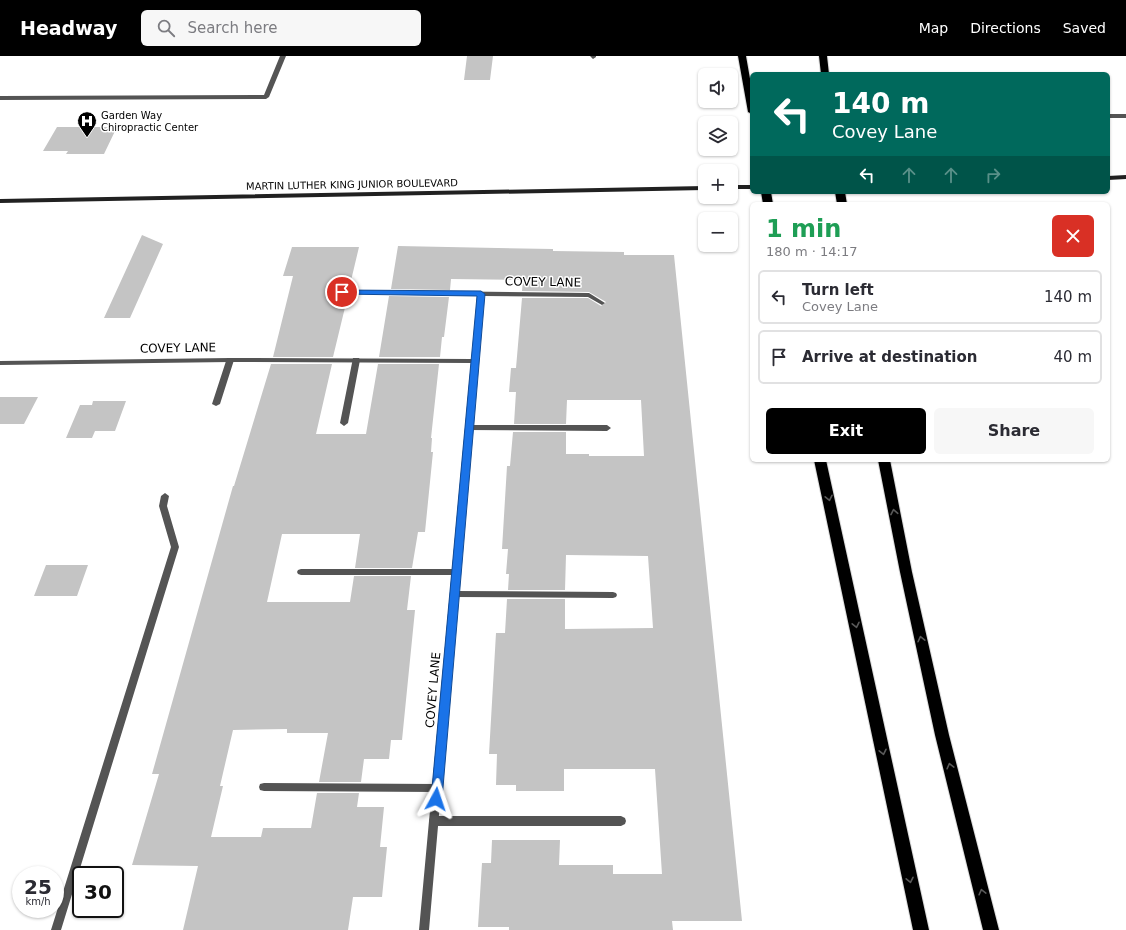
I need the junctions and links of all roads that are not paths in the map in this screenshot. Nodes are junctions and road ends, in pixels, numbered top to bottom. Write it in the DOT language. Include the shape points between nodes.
graph roads {
  1 [pos="283,56"];
  2 [pos="742,56"];
  3 [pos="823,56"];
  4 [pos="824,72"];
  5 [pos="0,98"];
  6 [pos="750,101"];
  7 [pos="1110,116"];
  8 [pos="1126,116"];
  9 [pos="1126,177"];
  10 [pos="1110,178"];
  11 [pos="738,187"];
  12 [pos="750,187"];
  13 [pos="698,188"];
  14 [pos="0,201"];
  15 [pos="342,292"];
  16 [pos="481,294"];
  17 [pos="602,303"];
  18 [pos="230,360"];
  19 [pos="356,360"];
  20 [pos="474,361"];
  21 [pos="0,363"];
  22 [pos="216,404"];
  23 [pos="344,423"];
  24 [pos="469,428"];
  25 [pos="607,428"];
  26 [pos="820,462"];
  27 [pos="884,462"];
  28 [pos="165,496"];
  29 [pos="300,572"];
  30 [pos="456,572"];
  31 [pos="454,594"];
  32 [pos="613,595"];
  33 [pos="264,787"];
  34 [pos="437,788"];
  35 [pos="434,820"];
  36 [pos="621,821"];
  37 [pos="56,930"];
  38 [pos="424,930"];
  39 [pos="921,930"];
  40 [pos="992,930"];
  1 -- 5 [label="street" via="266,97"];
  2 -- 6 [label="highway"];
  3 -- 4 [label="highway"];
  7 -- 8 [label="street"];
  9 -- 10 [label="main road"];
  11 -- 12 [label="main road"];
  13 -- 14 [label="main road, MARTIN LUTHER KING JUNIOR BOULEVARD"];
  15 -- 16 [label="street, COVEY LANE"];
  16 -- 17 [label="street, COVEY LANE" via="589,295"];
  16 -- 20 [label="street, COVEY LANE"];
  18 -- 19 [label="street, COVEY LANE"];
  18 -- 21 [label="street, COVEY LANE"];
  18 -- 22 [label="street"];
  19 -- 20 [label="street, COVEY LANE"];
  19 -- 23 [label="street"];
  20 -- 24 [label="street, COVEY LANE"];
  24 -- 25 [label="street"];
  24 -- 30 [label="street, COVEY LANE"];
  26 -- 39 [label="highway, one-way"];
  40 -- 27 [label="highway, one-way" via="942,735"];
  28 -- 37 [label="street" via="163,506 175,547"];
  29 -- 30 [label="street"];
  30 -- 31 [label="street, COVEY LANE"];
  31 -- 32 [label="street"];
  31 -- 34 [label="street, COVEY LANE"];
  33 -- 34 [label="street"];
  34 -- 35 [label="street, COVEY LANE"];
  35 -- 36 [label="street"];
  35 -- 38 [label="street, COVEY LANE"];
}
